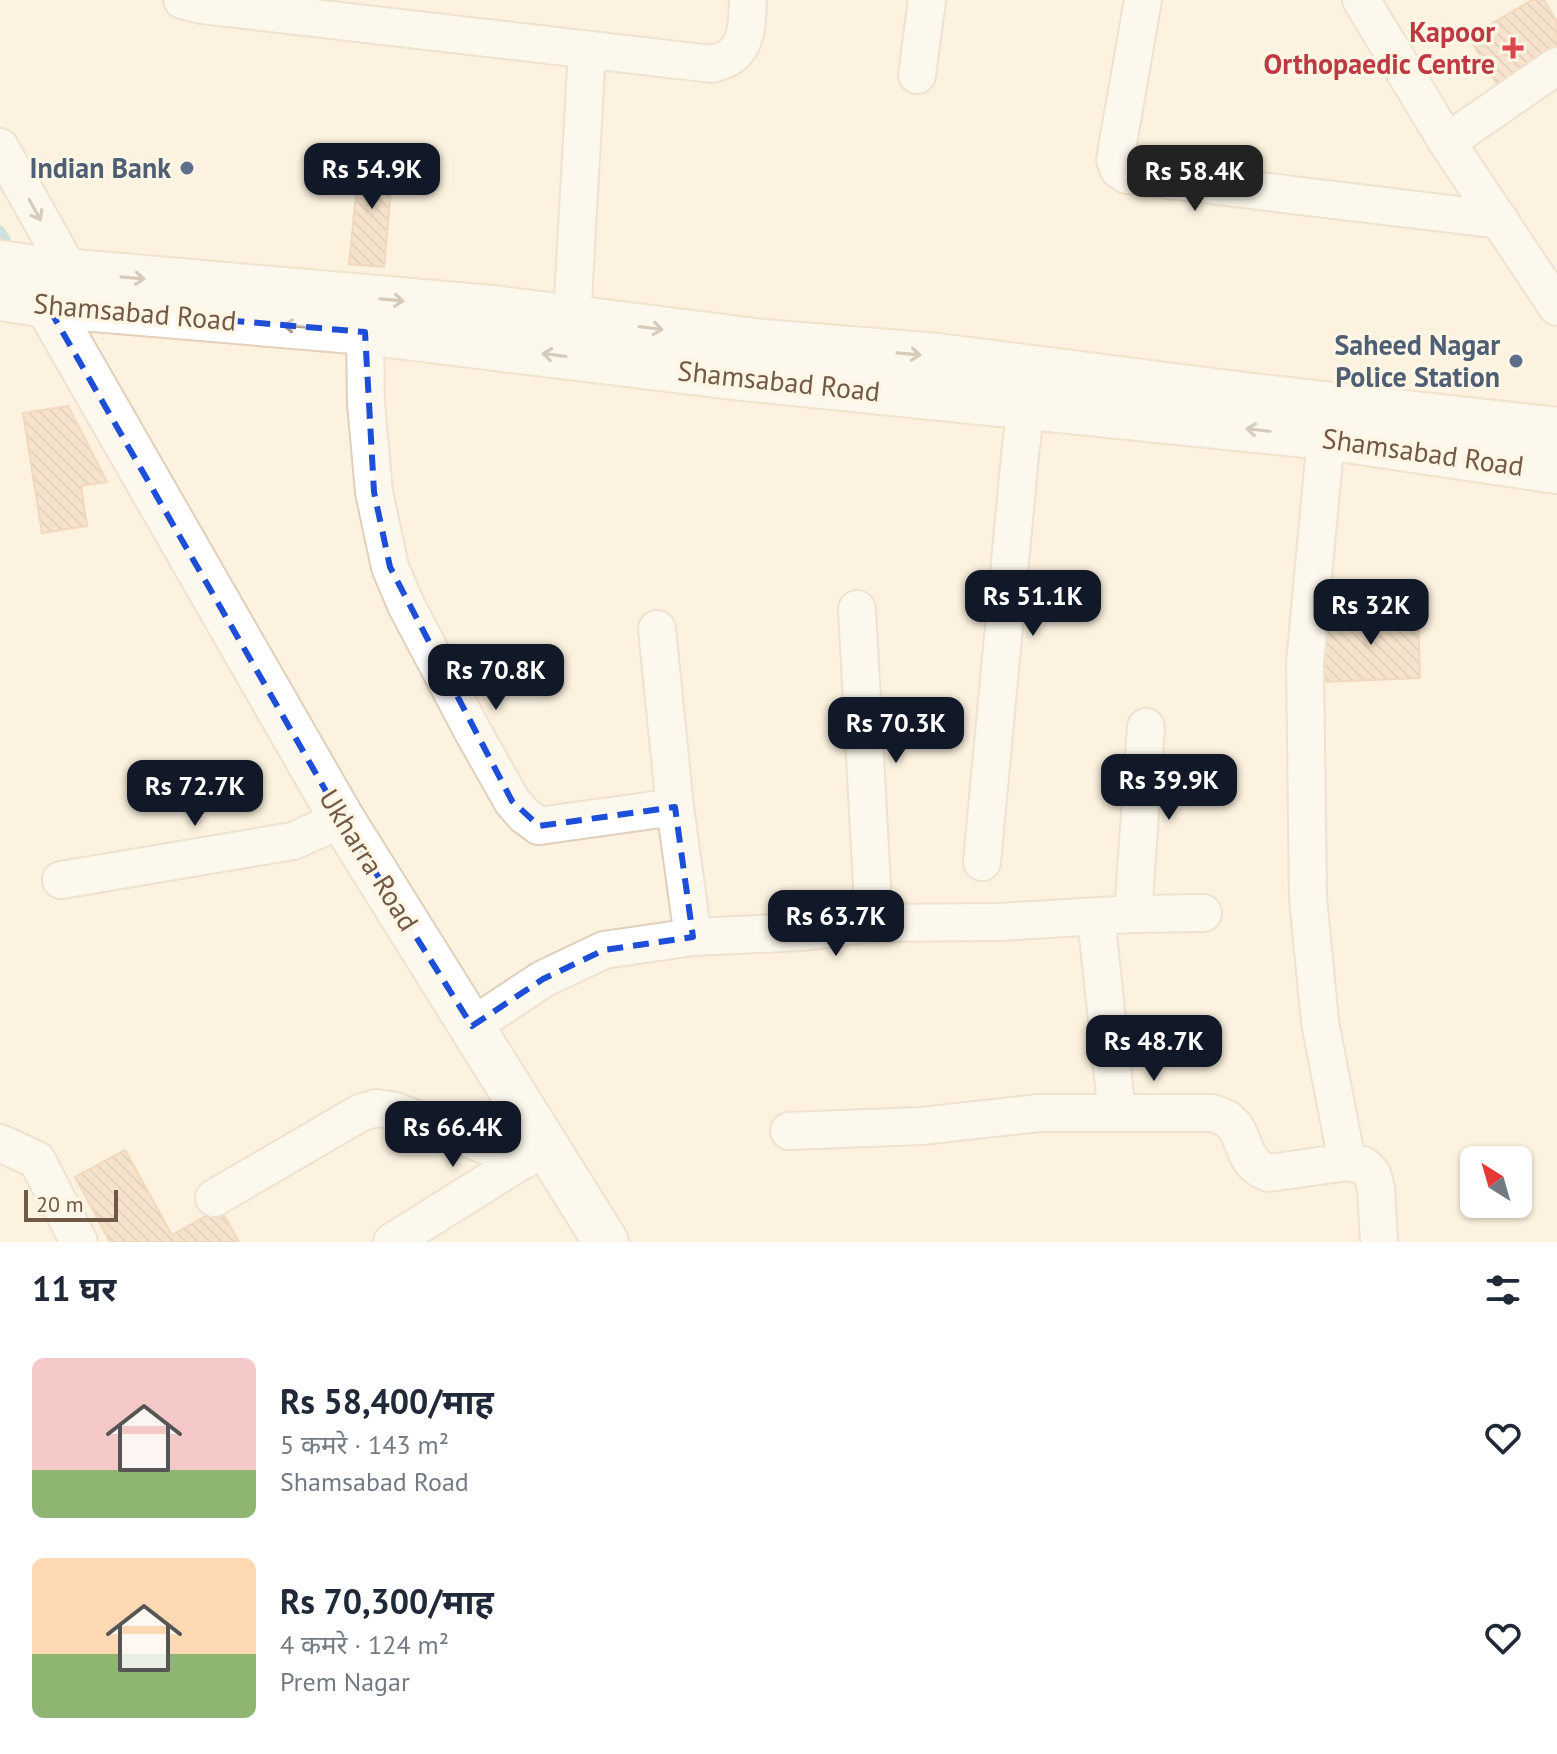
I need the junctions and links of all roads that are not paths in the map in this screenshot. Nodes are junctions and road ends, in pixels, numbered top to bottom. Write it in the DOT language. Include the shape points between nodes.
graph roads {
  1 [pos="182,0"];
  2 [pos="748,0"];
  3 [pos="927,0"];
  4 [pos="1143,0"];
  5 [pos="1361,0"];
  6 [pos="587,50"];
  7 [pos="1557,66"];
  8 [pos="917,75"];
  9 [pos="1447,142"];
  10 [pos="0,147"];
  11 [pos="1500,220"];
  12 [pos="0,264"];
  13 [pos="63,295"];
  14 [pos="0,298"];
  15 [pos="1557,307"];
  16 [pos="572,318"];
  17 [pos="365,332"];
  18 [pos="1026,407"];
  19 [pos="1557,430"];
  20 [pos="1326,437"];
  21 [pos="1557,471"];
  22 [pos="857,609"];
  23 [pos="657,629"];
  24 [pos="1146,727"];
  25 [pos="675,807"];
  26 [pos="342,819"];
  27 [pos="982,862"];
  28 [pos="61,880"];
  29 [pos="1203,913"];
  30 [pos="1133,914"];
  31 [pos="1096,917"];
  32 [pos="874,923"];
  33 [pos="693,937"];
  34 [pos="472,1026"];
  35 [pos="1117,1113"];
  36 [pos="789,1131"];
  37 [pos="0,1143"];
  38 [pos="535,1153"];
  39 [pos="1347,1162"];
  40 [pos="214,1198"];
  41 [pos="79,1242"];
  42 [pos="392,1242"];
  43 [pos="606,1242"];
  44 [pos="1379,1242"];
  1 -- 6 [label="street"];
  2 -- 6 [label="street" via="742,44 712,64"];
  3 -- 8 [label="street"];
  4 -- 11 [label="street" via="1115,160 1127,175"];
  5 -- 9 [label="street"];
  6 -- 16 [label="street"];
  7 -- 9 [label="street"];
  9 -- 11 [label="street"];
  10 -- 13 [label="street, one-way"];
  11 -- 15 [label="street"];
  12 -- 13 [label="main road, Shamsabad Road"];
  13 -- 14 [label="main road, Shamsabad Road"];
  13 -- 16 [label="main road, Shamsabad Road, one-way" via="492,308"];
  17 -- 13 [label="main road, Shamsabad Road, one-way"];
  13 -- 26 [label="main road, Ukharra Road"];
  16 -- 19 [label="main road, Shamsabad Road, one-way"];
  18 -- 17 [label="main road, Shamsabad Road, one-way"];
  17 -- 25 [label="street" via="374,492 390,567 512,801 539,826"];
  20 -- 18 [label="main road, Shamsabad Road, one-way"];
  18 -- 27 [label="street"];
  20 -- 21 [label="main road, Shamsabad Road"];
  20 -- 39 [label="street" via="1305,663 1308,898 1320,1022"];
  22 -- 32 [label="street"];
  23 -- 25 [label="street"];
  24 -- 30 [label="street"];
  25 -- 33 [label="street"];
  26 -- 28 [label="street" via="293,841"];
  26 -- 34 [label="main road, Ukharra Road"];
  29 -- 30 [label="street"];
  30 -- 31 [label="street"];
  31 -- 32 [label="street"];
  31 -- 35 [label="street"];
  32 -- 33 [label="street"];
  33 -- 34 [label="street" via="604,950 543,979"];
  34 -- 38 [label="main road, Ukharra Road"];
  35 -- 36 [label="street" via="1039,1113 921,1126"];
  35 -- 39 [label="street" via="1224,1115 1234,1123 1250,1160 1269,1173"];
  37 -- 41 [label="street" via="37,1160"];
  38 -- 40 [label="street" via="376,1108 338,1124"];
  38 -- 42 [label="street"];
  38 -- 43 [label="main road, Ukharra Road"];
  39 -- 44 [label="street" via="1363,1165 1372,1174"];
}
